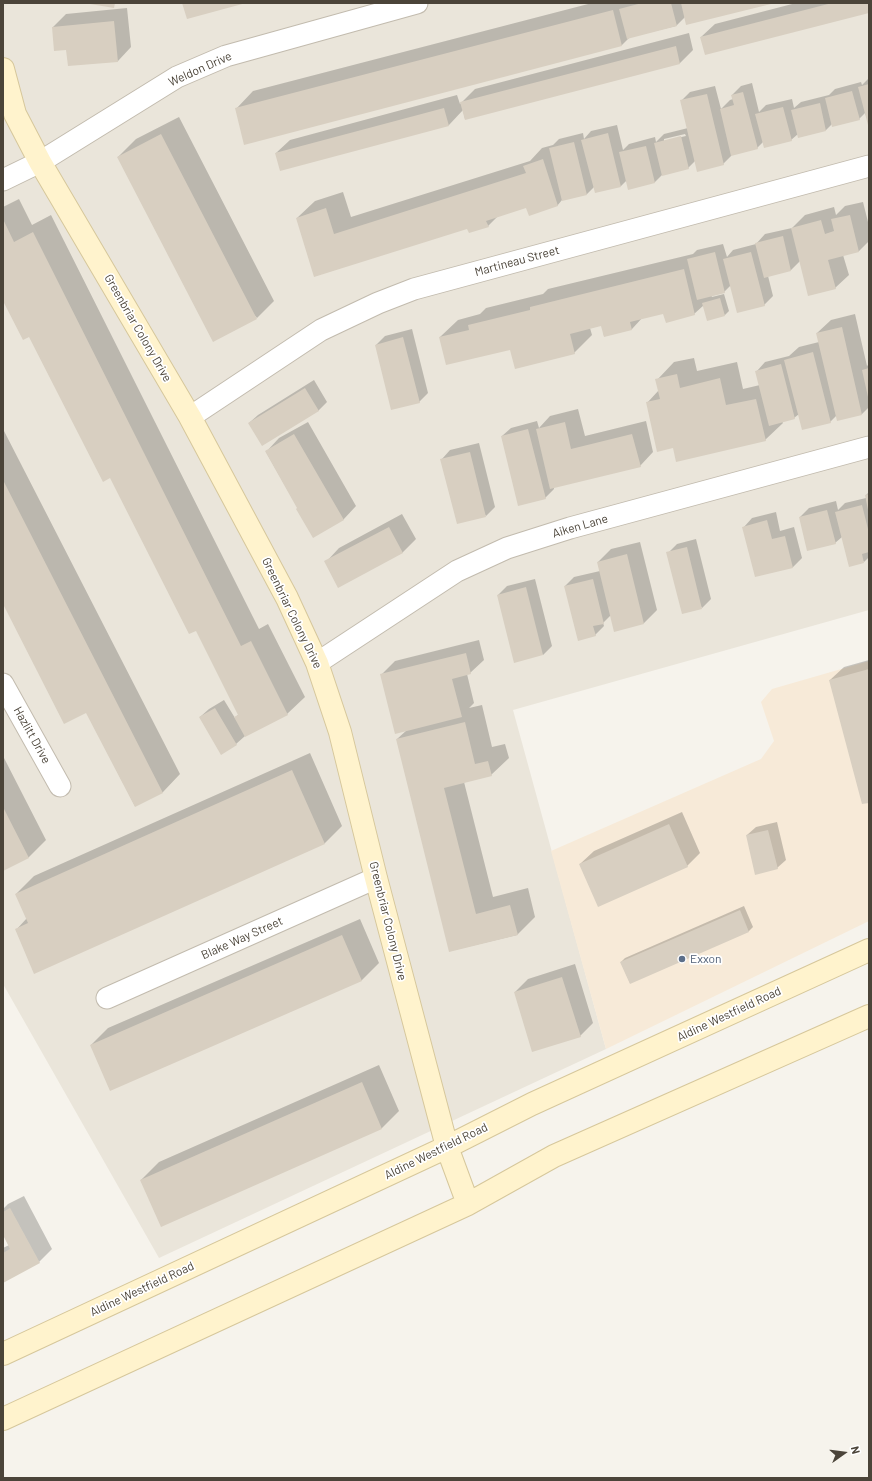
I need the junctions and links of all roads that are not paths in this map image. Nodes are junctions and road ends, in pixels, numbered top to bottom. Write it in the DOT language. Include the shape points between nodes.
graph roads {
  1 [pos="417,3"];
  2 [pos="3,69"];
  3 [pos="40,162"];
  4 [pos="869,166"];
  5 [pos="3,180"];
  6 [pos="190,418"];
  7 [pos="869,447"];
  8 [pos="317,663"];
  9 [pos="3,684"];
  10 [pos="60,786"];
  11 [pos="376,878"];
  12 [pos="868,953"];
  13 [pos="107,998"];
  14 [pos="869,1016"];
  15 [pos="447,1147"];
  16 [pos="468,1204"];
  17 [pos="3,1354"];
  18 [pos="3,1418"];
  1 -- 3 [label="street, Weldon Drive" via="226,56 177,77"];
  2 -- 3 [label="main road, Greenbriar Colony Drive" via="15,114"];
  3 -- 5 [label="street, Weldon Drive"];
  3 -- 6 [label="main road, Greenbriar Colony Drive"];
  4 -- 6 [label="street, Martineau Street" via="400,294 321,330"];
  6 -- 8 [label="main road, Greenbriar Colony Drive" via="287,598"];
  7 -- 8 [label="street, Aiken Lane" via="570,528 507,548 458,571"];
  8 -- 11 [label="main road, Greenbriar Colony Drive" via="340,732"];
  9 -- 10 [label="street, Hazlitt Drive"];
  11 -- 13 [label="street, Blake Way Street"];
  11 -- 15 [label="main road, Greenbriar Colony Drive"];
  12 -- 15 [label="main road, Aldine Westfield Road" via="532,1104"];
  14 -- 16 [label="main road" via="554,1156"];
  15 -- 16 [label="main road, Greenbriar Colony Drive"];
  15 -- 17 [label="main road, Aldine Westfield Road"];
  16 -- 18 [label="main road"];
}
